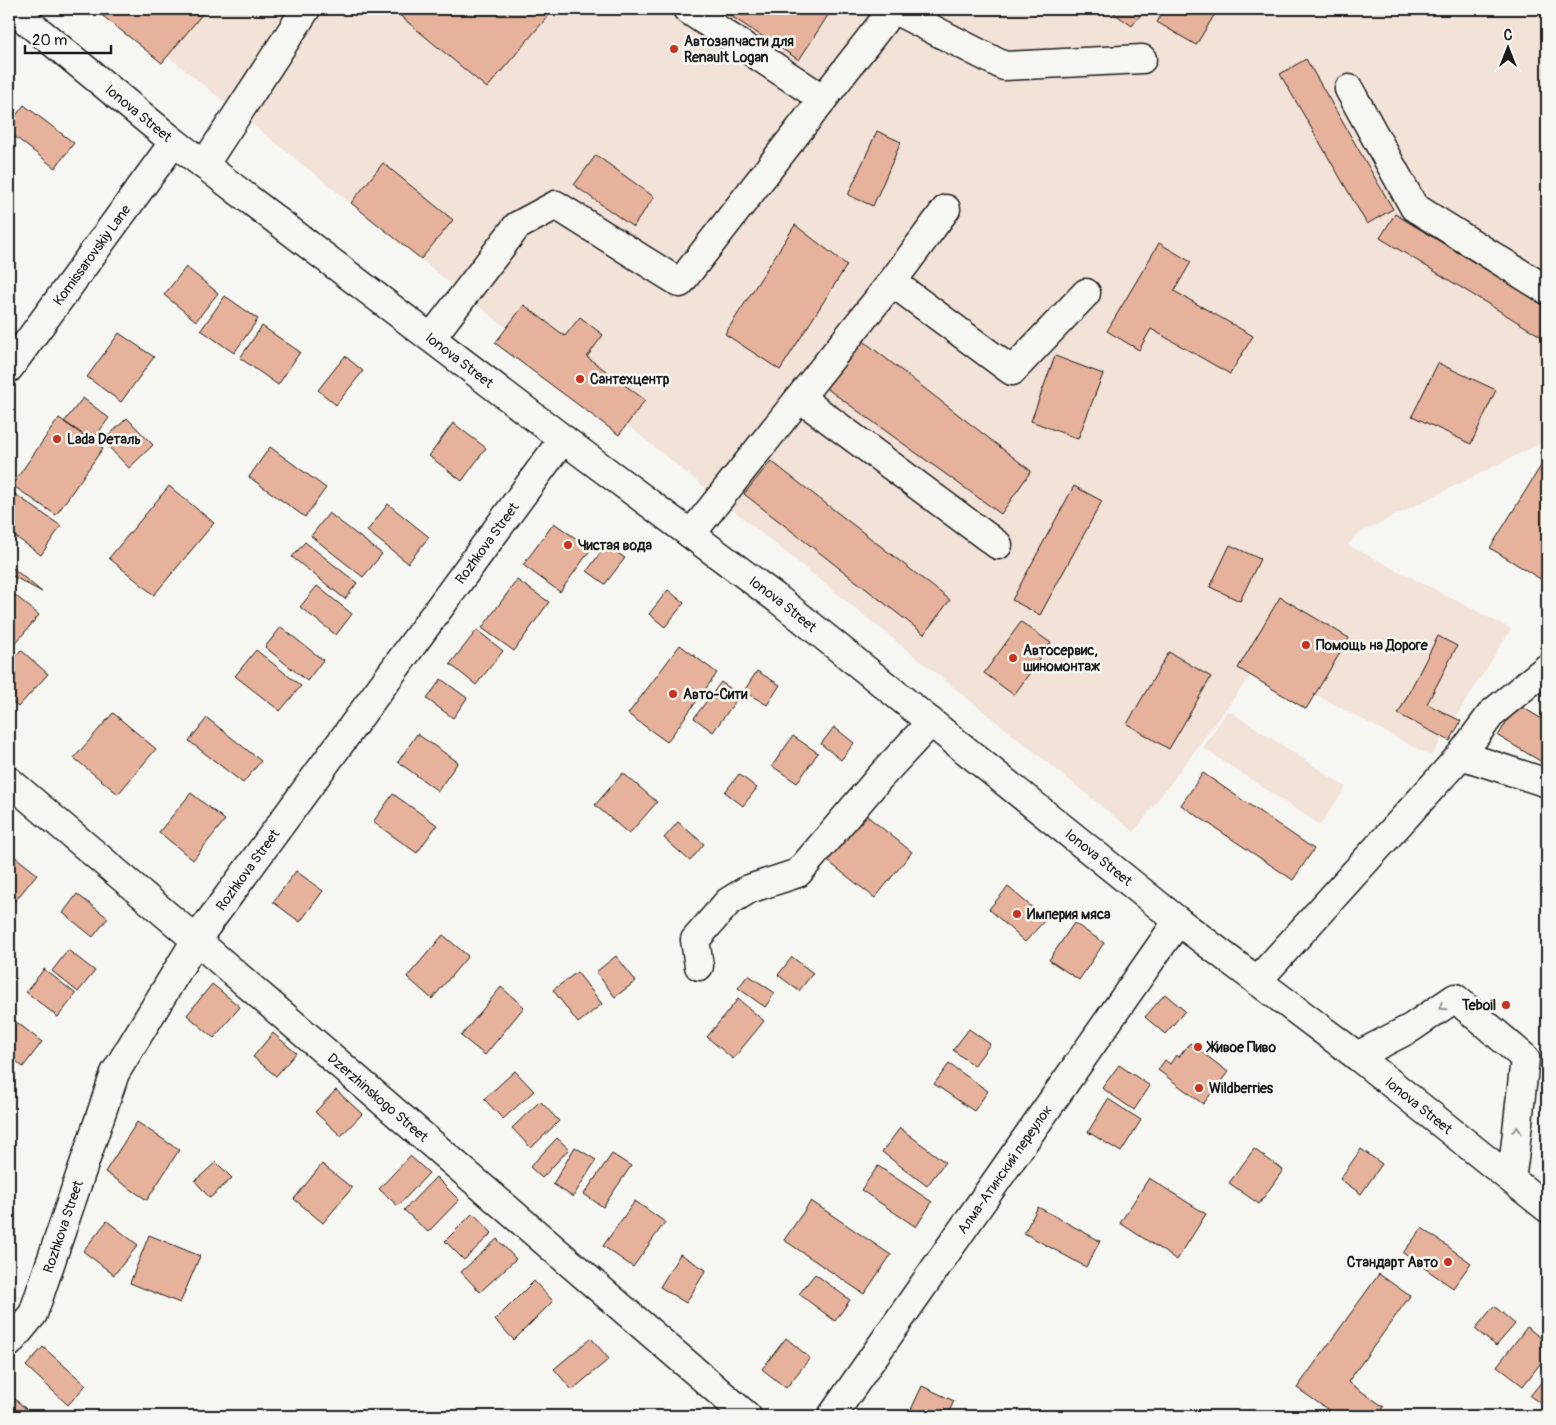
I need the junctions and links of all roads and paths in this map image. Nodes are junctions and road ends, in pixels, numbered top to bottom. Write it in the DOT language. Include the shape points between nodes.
graph roads {
  1 [pos="12,9"];
  2 [pos="306,9"];
  3 [pos="687,9"];
  4 [pos="893,9"];
  5 [pos="1142,59"];
  6 [pos="1349,89"];
  7 [pos="823,99"];
  8 [pos="174,142"];
  9 [pos="204,165"];
  10 [pos="946,208"];
  11 [pos="892,282"];
  12 [pos="1547,290"];
  13 [pos="1086,293"];
  14 [pos="431,338"];
  15 [pos="9,368"];
  16 [pos="800,398"];
  17 [pos="563,439"];
  18 [pos="691,534"];
  19 [pos="998,545"];
  20 [pos="1547,668"];
  21 [pos="931,722"];
  22 [pos="1461,755"];
  23 [pos="9,781"];
  24 [pos="1547,782"];
  25 [pos="1178,921"];
  26 [pos="196,940"];
  27 [pos="699,966"];
  28 [pos="1257,981"];
  29 [pos="1357,1056"];
  30 [pos="1511,1178"];
  31 [pos="1547,1208"];
  32 [pos="9,1343"];
  33 [pos="747,1416"];
  34 [pos="832,1416"];
  1 -- 8 [label="street, Ionova Street"];
  2 -- 9 [label="street"];
  3 -- 7 [label="street"];
  4 -- 5 [label="street" via="1004,66"];
  4 -- 7 [label="street"];
  6 -- 12 [label="street" via="1414,207"];
  7 -- 14 [label="street" via="680,283 556,205 517,226"];
  8 -- 9 [label="street, Ionova Street"];
  8 -- 15 [label="street, Komissarovskiy Lane"];
  9 -- 14 [label="street, Ionova Street"];
  10 -- 11 [label="street"];
  11 -- 13 [label="street" via="1012,371"];
  11 -- 16 [label="street"];
  14 -- 17 [label="street, Ionova Street"];
  16 -- 18 [label="street"];
  16 -- 19 [label="street"];
  17 -- 18 [label="street, Ionova Street"];
  17 -- 26 [label="street, Rozhkova Street"];
  18 -- 21 [label="street, Ionova Street"];
  20 -- 22 [label="street" via="1492,713"];
  21 -- 25 [label="street, Ionova Street"];
  21 -- 27 [label="street" via="798,873 749,889 728,902 695,940"];
  22 -- 24 [label="street"];
  22 -- 28 [label="street"];
  23 -- 26 [label="street, Dzerzhinskogo Street"];
  25 -- 28 [label="street, Ionova Street"];
  25 -- 34 [label="street, Алма-Атинский переулок"];
  26 -- 32 [label="street, Rozhkova Street" via="114,1073 34,1314"];
  26 -- 33 [label="street, Dzerzhinskogo Street"];
  28 -- 29 [label="street, Ionova Street"];
  29 -- 30 [label="street, Ionova Street"];
  30 -- 29 [label="street, one-way" via="1525,1058 1455,998 1411,1028"];
  30 -- 31 [label="street, Ionova Street"];
}
